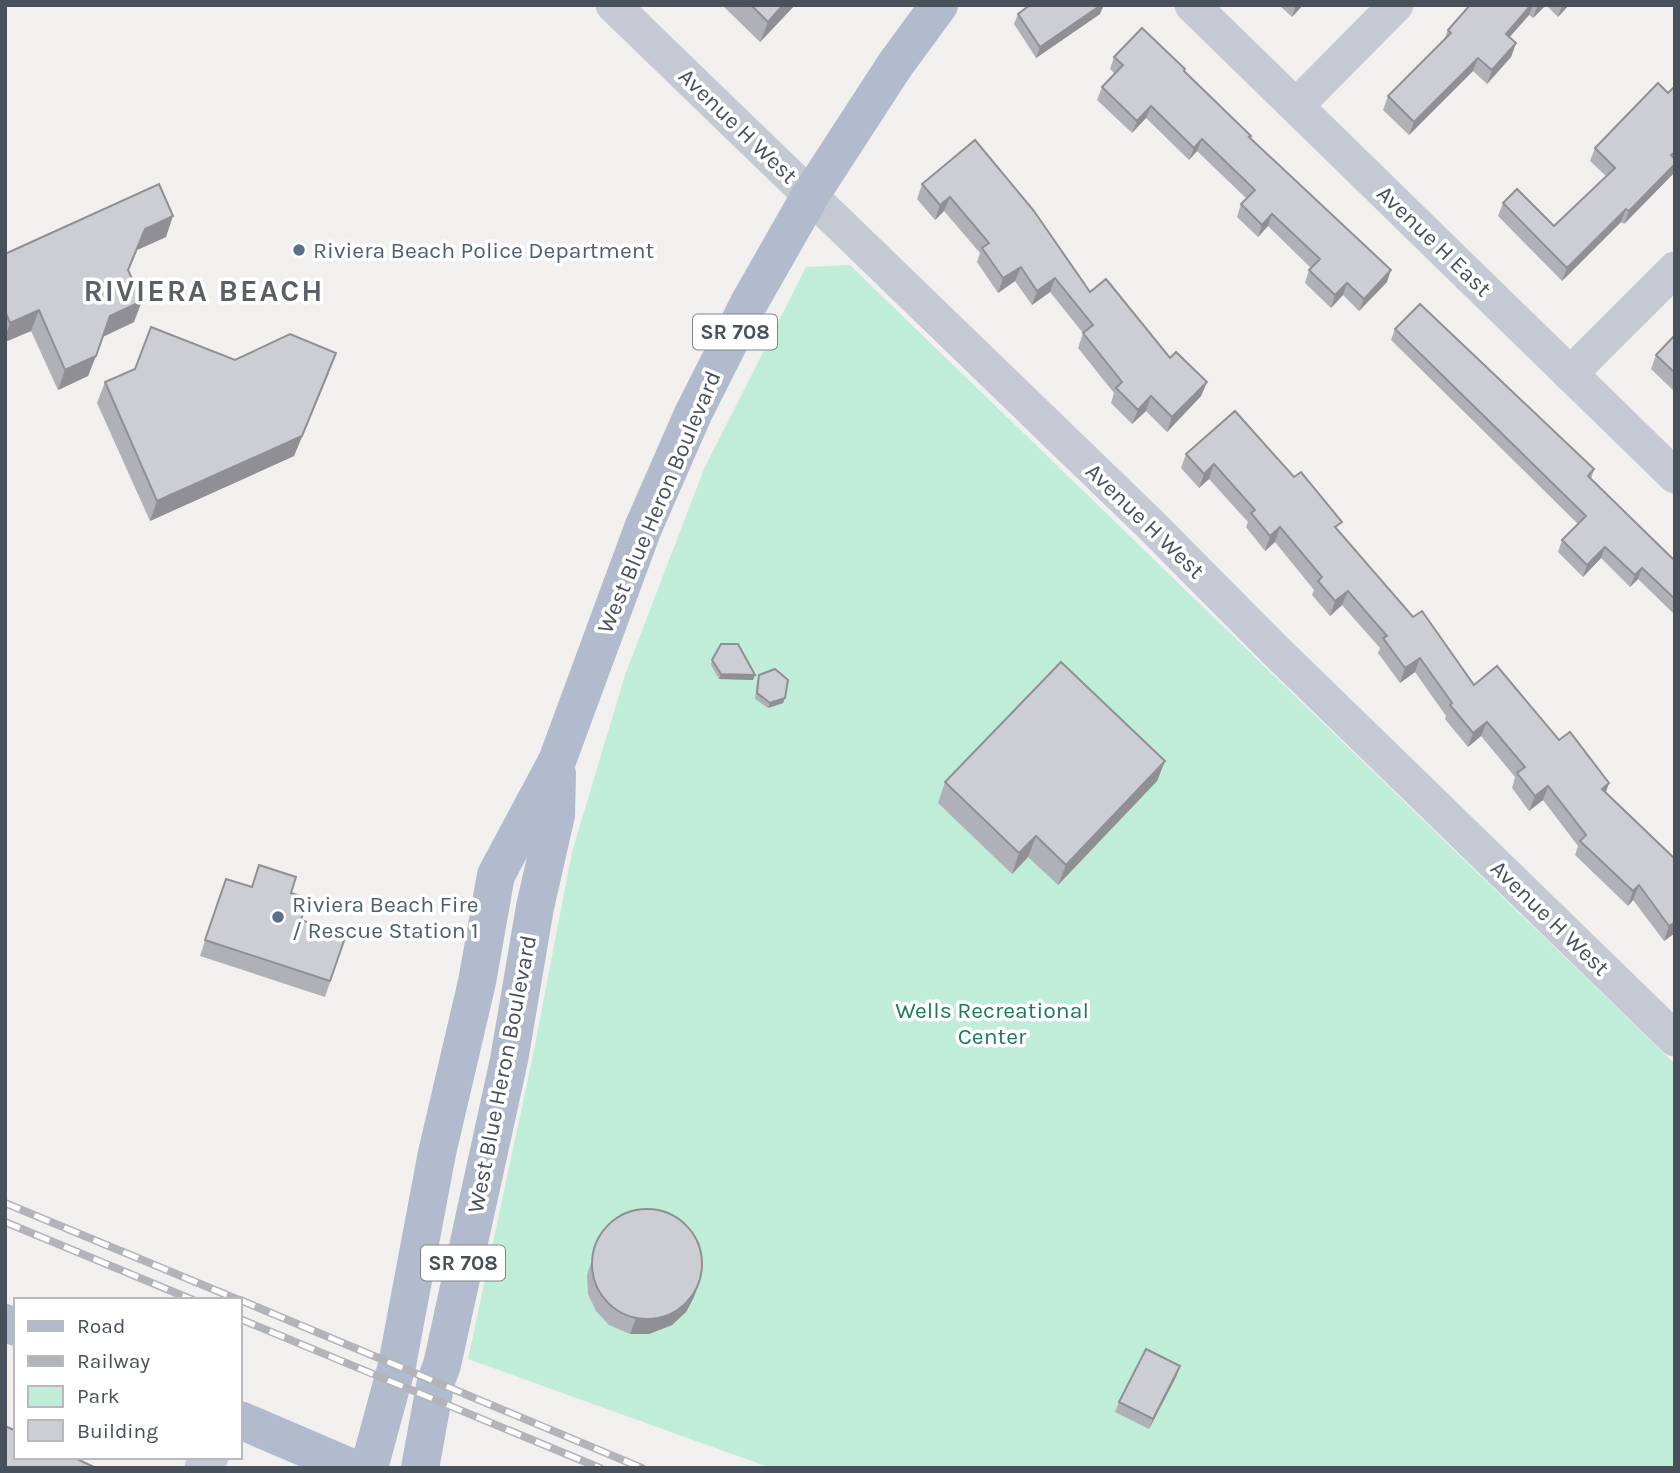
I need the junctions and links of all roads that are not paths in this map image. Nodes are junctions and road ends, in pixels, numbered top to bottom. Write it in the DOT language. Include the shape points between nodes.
graph roads {
  1 [pos="613,5"];
  2 [pos="939,5"];
  3 [pos="1192,5"];
  4 [pos="1396,5"];
  5 [pos="1296,106"];
  6 [pos="810,196"];
  7 [pos="1675,269"];
  8 [pos="1570,374"];
  9 [pos="1675,477"];
  10 [pos="557,761"];
  11 [pos="1675,1039"];
  12 [pos="242,1421"];
  13 [pos="352,1468"];
  14 [pos="369,1468"];
  15 [pos="420,1468"];
  1 -- 6 [label="street, Avenue H West"];
  2 -- 6 [label="main road, West Blue Heron Boulevard / SR 708"];
  3 -- 5 [label="street, Avenue H East"];
  4 -- 5 [label="street"];
  5 -- 8 [label="street, Avenue H East"];
  6 -- 10 [label="main road, West Blue Heron Boulevard / SR 708" via="693,414 643,528"];
  6 -- 11 [label="street, Avenue H West"];
  7 -- 8 [label="street"];
  8 -- 9 [label="street, Avenue H East"];
  10 -- 14 [label="main road, West Blue Heron Boulevard / SR 708" via="496,875 397,1365"];
  10 -- 15 [label="main road, West Blue Heron Boulevard / SR 708" via="556,815 534,908 509,1060"];
  12 -- 13 [label="main road"];
}
